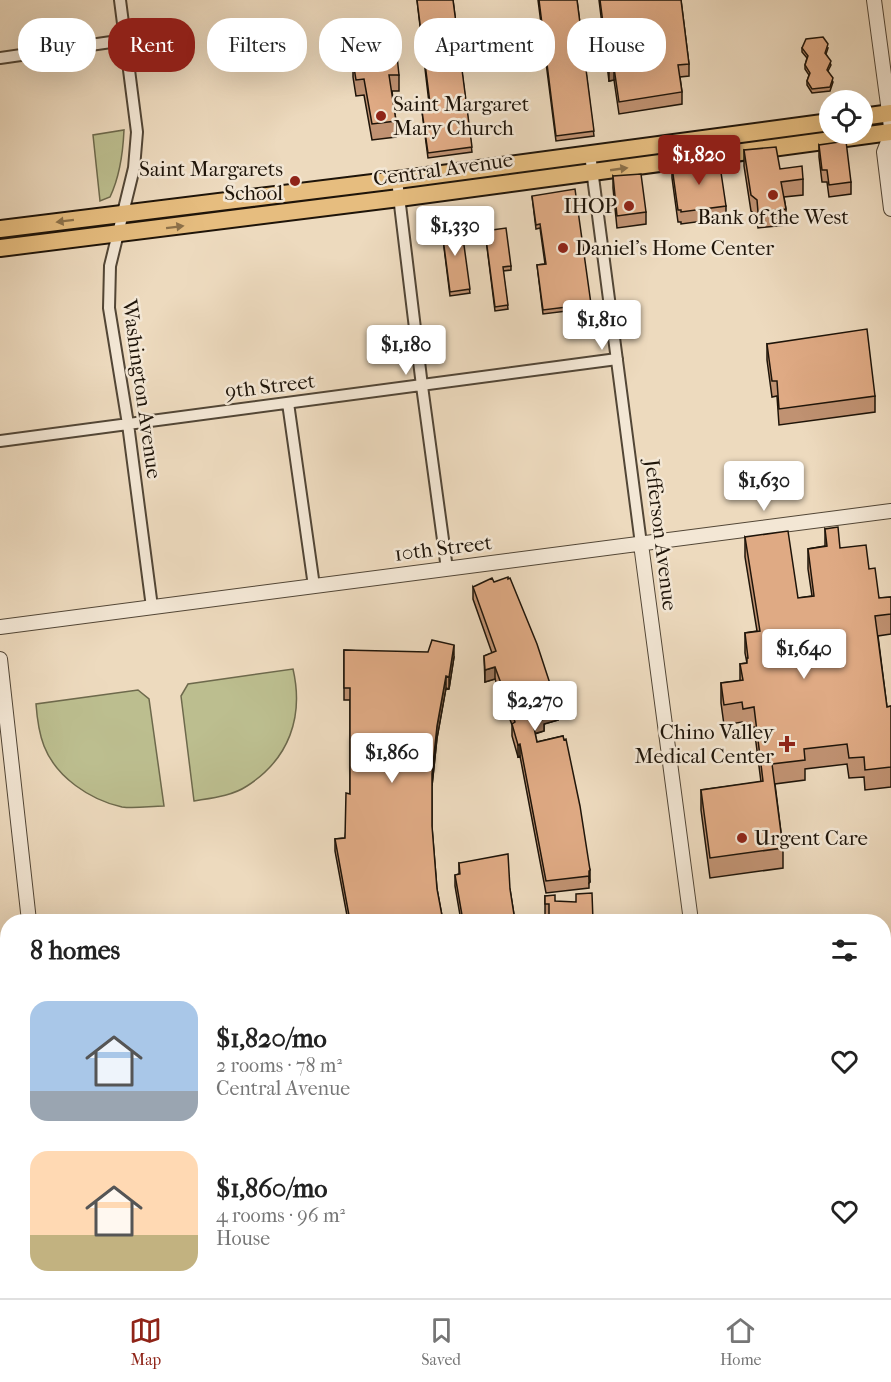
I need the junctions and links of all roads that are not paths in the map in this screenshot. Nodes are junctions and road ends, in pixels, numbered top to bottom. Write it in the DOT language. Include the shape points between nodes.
graph roads {
  1 [pos="120,0"];
  2 [pos="874,0"];
  3 [pos="122,18"];
  4 [pos="108,42"];
  5 [pos="0,58"];
  6 [pos="129,72"];
  7 [pos="873,117"];
  8 [pos="890,118"];
  9 [pos="819,123"];
  10 [pos="891,133"];
  11 [pos="737,134"];
  12 [pos="590,154"];
  13 [pos="551,159"];
  14 [pos="671,162"];
  15 [pos="593,173"];
  16 [pos="397,180"];
  17 [pos="364,184"];
  18 [pos="501,184"];
  19 [pos="399,198"];
  20 [pos="891,209"];
  21 [pos="293,212"];
  22 [pos="123,213"];
  23 [pos="0,229"];
  24 [pos="117,234"];
  25 [pos="0,248"];
  26 [pos="617,359"];
  27 [pos="422,386"];
  28 [pos="288,403"];
  29 [pos="128,424"];
  30 [pos="0,441"];
  31 [pos="891,512"];
  32 [pos="641,544"];
  33 [pos="447,569"];
  34 [pos="314,586"];
  35 [pos="152,607"];
  36 [pos="0,627"];
  37 [pos="0,659"];
  38 [pos="28,914"];
  39 [pos="690,914"];
  1 -- 3 [label="street, Washington Avenue"];
  2 -- 8 [label="street"];
  4 -- 5 [label="street"];
  6 -- 22 [label="street, Washington Avenue" via="137,132 134,168"];
  7 -- 8 [label="main road"];
  9 -- 11 [label="main road, Central Avenue"];
  10 -- 14 [label="main road, Central Avenue"];
  10 -- 20 [label="street" via="885,152"];
  11 -- 12 [label="main road, Central Avenue"];
  11 -- 14 [label="main road" via="727,144 682,149"];
  12 -- 13 [label="main road, Central Avenue"];
  12 -- 15 [label="street, Jefferson Avenue"];
  13 -- 16 [label="main road, Central Avenue"];
  13 -- 18 [label="main road" via="541,168 508,174"];
  15 -- 14 [label="main road, Central Avenue, one-way"];
  15 -- 18 [label="main road, Central Avenue"];
  15 -- 26 [label="street, Jefferson Avenue"];
  16 -- 17 [label="main road, Central Avenue"];
  16 -- 19 [label="street"];
  17 -- 21 [label="main road" via="355,193 297,203"];
  17 -- 22 [label="main road, Central Avenue"];
  18 -- 19 [label="main road, Central Avenue"];
  19 -- 21 [label="main road, Central Avenue"];
  19 -- 27 [label="street"];
  24 -- 21 [label="main road, Central Avenue, one-way"];
  22 -- 23 [label="main road, Central Avenue, one-way"];
  22 -- 24 [label="street, Washington Avenue"];
  24 -- 25 [label="main road, Central Avenue"];
  24 -- 29 [label="street, Washington Avenue" via="110,266 109,308"];
  26 -- 27 [label="street, 9th Street"];
  26 -- 32 [label="street, Jefferson Avenue"];
  27 -- 28 [label="street, 9th Street"];
  27 -- 33 [label="street"];
  28 -- 29 [label="street, 9th Street"];
  28 -- 34 [label="street"];
  29 -- 30 [label="street, 9th Street"];
  29 -- 35 [label="street, Washington Avenue"];
  31 -- 32 [label="street, 10th Street"];
  32 -- 33 [label="street, 10th Street"];
  32 -- 39 [label="street, Jefferson Avenue"];
  33 -- 34 [label="street, 10th Street"];
  34 -- 35 [label="street, 10th Street"];
  35 -- 36 [label="street, 10th Street"];
  37 -- 38 [label="street"];
}
